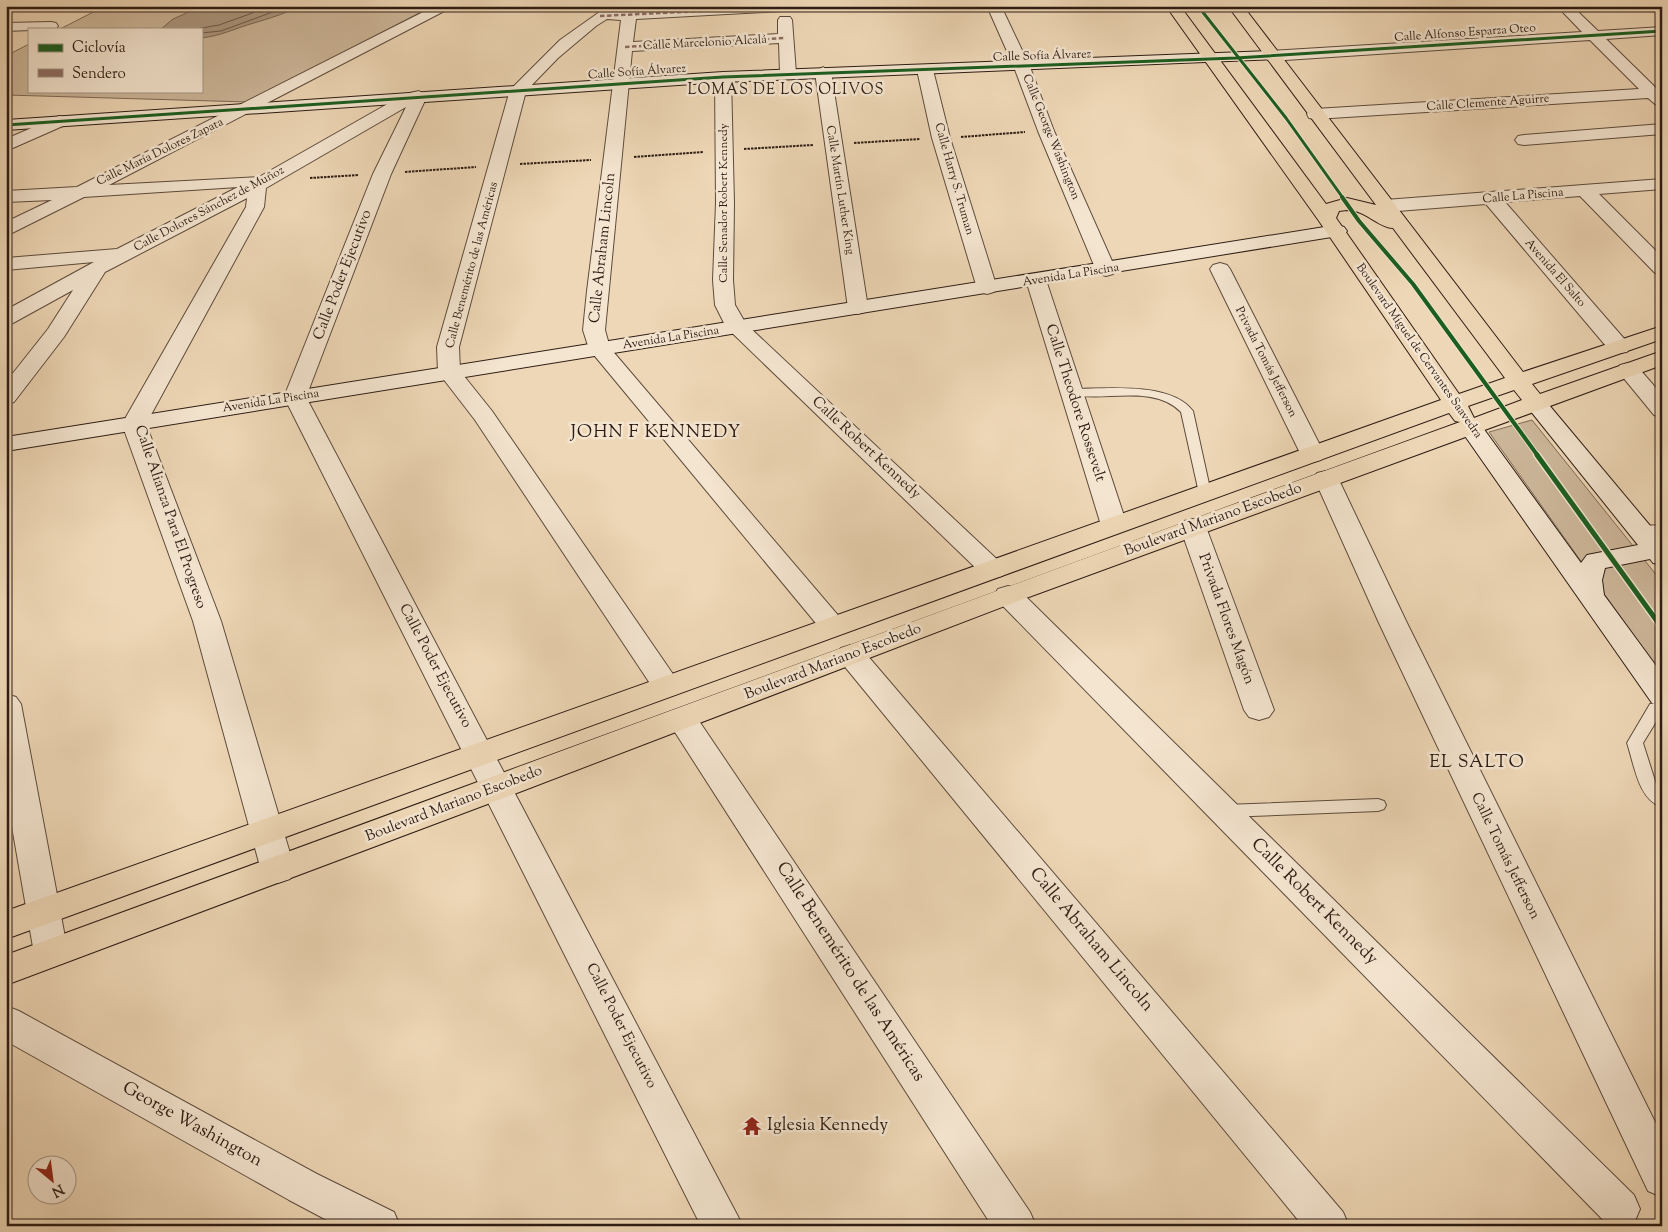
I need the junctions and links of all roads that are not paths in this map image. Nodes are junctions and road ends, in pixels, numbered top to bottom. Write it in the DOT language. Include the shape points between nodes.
graph roads {
  1 [pos="446,6"];
  2 [pos="994,6"];
  3 [pos="1173,6"];
  4 [pos="1234,6"];
  5 [pos="1564,6"];
  6 [pos="784,7"];
  7 [pos="624,9"];
  8 [pos="52,26"];
  9 [pos="6,28"];
  10 [pos="1662,31"];
  11 [pos="1593,35"];
  12 [pos="785,38"];
  13 [pos="625,48"];
  14 [pos="1270,56"];
  15 [pos="1213,58"];
  16 [pos="1022,67"];
  17 [pos="925,70"];
  18 [pos="823,72"];
  19 [pos="788,73"];
  20 [pos="723,76"];
  21 [pos="622,83"];
  22 [pos="518,90"];
  23 [pos="1659,95"];
  24 [pos="415,97"];
  25 [pos="248,108"];
  26 [pos="1315,114"];
  27 [pos="60,121"];
  28 [pos="6,125"];
  29 [pos="1662,129"];
  30 [pos="1524,140"];
  31 [pos="6,146"];
  32 [pos="261,183"];
  33 [pos="1662,184"];
  34 [pos="1584,190"];
  35 [pos="81,192"];
  36 [pos="6,197"];
  37 [pos="1492,199"];
  38 [pos="1385,206"];
  39 [pos="1332,224"];
  40 [pos="6,230"];
  41 [pos="1405,232"];
  42 [pos="124,253"];
  43 [pos="6,264"];
  44 [pos="98,267"];
  45 [pos="1662,268"];
  46 [pos="1106,270"];
  47 [pos="1220,270"];
  48 [pos="1036,280"];
  49 [pos="987,288"];
  50 [pos="858,308"];
  51 [pos="6,319"];
  52 [pos="737,327"];
  53 [pos="1662,332"];
  54 [pos="1619,347"];
  55 [pos="600,349"];
  56 [pos="1662,357"];
  57 [pos="1628,370"];
  58 [pos="448,372"];
  59 [pos="1519,381"];
  60 [pos="1071,392"];
  61 [pos="6,397"];
  62 [pos="295,397"];
  63 [pos="1454,403"];
  64 [pos="1536,404"];
  65 [pos="1662,410"];
  66 [pos="134,424"];
  67 [pos="1470,426"];
  68 [pos="6,444"];
  69 [pos="1320,467"];
  70 [pos="1206,493"];
  71 [pos="1114,525"];
  72 [pos="1193,527"];
  73 [pos="1655,542"];
  74 [pos="1000,582"];
  75 [pos="1592,600"];
  76 [pos="843,641"];
  77 [pos="667,687"];
  78 [pos="1662,696"];
  79 [pos="6,704"];
  80 [pos="1662,707"];
  81 [pos="1258,710"];
  82 [pos="682,719"];
  83 [pos="481,755"];
  84 [pos="498,788"];
  85 [pos="1662,801"];
  86 [pos="1378,805"];
  87 [pos="1224,812"];
  88 [pos="266,832"];
  89 [pos="278,870"];
  90 [pos="44,912"];
  91 [pos="6,926"];
  92 [pos="51,953"];
  93 [pos="6,970"];
  94 [pos="6,1022"];
  95 [pos="1662,1178"];
  96 [pos="1620,1209"];
  97 [pos="380,1226"];
  98 [pos="723,1226"];
  99 [pos="1016,1226"];
  100 [pos="1329,1226"];
  1 -- 25 [label="street, Calle María Dolores Zapata"];
  2 -- 16 [label="street, Calle George Washington"];
  3 -- 15 [label="main road, Boulevard Miguel de Cervantes Saavedra"];
  4 -- 14 [label="main road"];
  5 -- 11 [label="street"];
  6 -- 7 [label="street"];
  6 -- 12 [label="street"];
  7 -- 13 [label="street, Calle Abraham Lincoln"];
  7 -- 22 [label="street, Calle Benemérito de las Américas" via="600,16 540,66"];
  8 -- 9 [label="street"];
  10 -- 11 [label="street, Calle Alfonso Esparza Oteo"];
  11 -- 14 [label="street, Calle Alfonso Esparza Oteo"];
  11 -- 23 [label="street"];
  12 -- 13 [label="street, Calle Marcelonio Alcalá"];
  12 -- 19 [label="street"];
  13 -- 21 [label="street, Calle Abraham Lincoln"];
  14 -- 15 [label="street, Calle Sofía Álvarez"];
  14 -- 26 [label="main road"];
  15 -- 16 [label="street, Calle Sofía Álvarez"];
  15 -- 39 [label="main road, Boulevard Miguel de Cervantes Saavedra"];
  16 -- 17 [label="street, Calle Sofía Álvarez"];
  16 -- 46 [label="street, Calle George Washington"];
  17 -- 18 [label="street, Calle Sofía Álvarez"];
  17 -- 49 [label="street, Calle Harry S. Truman" via="941,138"];
  18 -- 19 [label="street, Calle Sofía Álvarez"];
  18 -- 50 [label="street, Calle Martín Luther King"];
  19 -- 20 [label="street, Calle Sofía Álvarez"];
  20 -- 21 [label="street, Calle Sofía Álvarez"];
  20 -- 52 [label="street, Calle Senador Robert Kennedy" via="723,280 725,305"];
  21 -- 22 [label="street, Calle Sofía Álvarez"];
  21 -- 55 [label="street, Calle Abraham Lincoln" via="596,291 594,330"];
  22 -- 24 [label="street, Calle Sofía Álvarez"];
  22 -- 58 [label="street, Calle Benemérito de las Américas" via="448,346"];
  23 -- 26 [label="street, Calle Clemente Aguirre"];
  24 -- 25 [label="street, Calle Sofía Álvarez"];
  24 -- 32 [label="street, Calle Dolores Sánchez de Muñoz"];
  24 -- 62 [label="street, Calle Poder Ejecutivo"];
  25 -- 27 [label="street, Calle Sofía Álvarez"];
  25 -- 35 [label="street, Calle María Dolores Zapata"];
  26 -- 38 [label="main road"];
  27 -- 28 [label="street, Calle Sofía Álvarez"];
  27 -- 31 [label="street"];
  29 -- 30 [label="street"];
  32 -- 35 [label="street"];
  32 -- 42 [label="street, Calle Dolores Sánchez de Muñoz"];
  32 -- 66 [label="street, Calle Alianza Para El Progreso" via="255,207"];
  33 -- 34 [label="street, Calle La Piscina"];
  34 -- 37 [label="street, Calle La Piscina"];
  34 -- 45 [label="street"];
  35 -- 36 [label="street"];
  35 -- 40 [label="street, Calle María Dolores Zapata"];
  37 -- 38 [label="street, Calle La Piscina"];
  37 -- 54 [label="street, Avenida El Salto"];
  38 -- 41 [label="main road"];
  39 -- 41 [label="main road" via="1331,208 1355,203 1374,210"];
  39 -- 46 [label="street, Avenida La Piscina"];
  39 -- 63 [label="main road, Boulevard Miguel de Cervantes Saavedra"];
  41 -- 59 [label="main road"];
  42 -- 43 [label="street"];
  42 -- 44 [label="street, Calle Dolores Sánchez de Muñoz"];
  44 -- 51 [label="street, Calle Dolores Sánchez de Muñoz"];
  44 -- 61 [label="street" via="56,332"];
  46 -- 48 [label="street, Avenida La Piscina"];
  47 -- 69 [label="street, Privada Tomás Jefferson"];
  48 -- 49 [label="street, Avenida La Piscina"];
  48 -- 60 [label="street, Calle Theodore Rossevelt"];
  49 -- 50 [label="street, Avenida La Piscina"];
  50 -- 52 [label="street, Avenida La Piscina"];
  52 -- 55 [label="street, Avenida La Piscina"];
  52 -- 74 [label="street, Calle Robert Kennedy"];
  53 -- 54 [label="main road, Boulevard Mariano Escobedo"];
  54 -- 59 [label="main road, Boulevard Mariano Escobedo"];
  55 -- 58 [label="street, Avenida La Piscina"];
  55 -- 76 [label="street, Calle Abraham Lincoln"];
  56 -- 57 [label="main road, Boulevard Mariano Escobedo"];
  57 -- 64 [label="main road, Boulevard Mariano Escobedo"];
  57 -- 65 [label="street"];
  58 -- 62 [label="street, Avenida La Piscina"];
  58 -- 77 [label="street" via="484,416"];
  59 -- 63 [label="main road, Boulevard Mariano Escobedo"];
  59 -- 64 [label="main road"];
  60 -- 70 [label="lane" via="1156,394 1181,403 1187,411"];
  60 -- 71 [label="street, Calle Theodore Rossevelt"];
  62 -- 66 [label="street, Avenida La Piscina"];
  62 -- 83 [label="street, Calle Poder Ejecutivo"];
  63 -- 67 [label="main road, Boulevard Miguel de Cervantes Saavedra"];
  63 -- 69 [label="main road, Boulevard Mariano Escobedo"];
  64 -- 67 [label="main road, Boulevard Mariano Escobedo"];
  64 -- 73 [label="street"];
  66 -- 68 [label="street, Avenida La Piscina"];
  66 -- 88 [label="street, Calle Alianza Para El Progreso" via="207,621"];
  67 -- 69 [label="main road, Boulevard Mariano Escobedo"];
  67 -- 75 [label="street, Boulevard Miguel de Cervantes Saavedra"];
  69 -- 70 [label="main road, Boulevard Mariano Escobedo"];
  69 -- 72 [label="main road, Boulevard Mariano Escobedo"];
  69 -- 95 [label="street, Calle Tomás Jefferson"];
  70 -- 71 [label="main road, Boulevard Mariano Escobedo"];
  71 -- 74 [label="main road, Boulevard Mariano Escobedo"];
  72 -- 74 [label="main road, Boulevard Mariano Escobedo"];
  72 -- 81 [label="street, Privada Flores Magón"];
  73 -- 75 [label="street" via="1596,561 1587,581"];
  74 -- 76 [label="main road, Boulevard Mariano Escobedo"];
  74 -- 87 [label="street, Calle Robert Kennedy"];
  75 -- 78 [label="street, Boulevard Miguel de Cervantes Saavedra"];
  76 -- 77 [label="main road, Boulevard Mariano Escobedo"];
  76 -- 82 [label="main road, Boulevard Mariano Escobedo"];
  76 -- 100 [label="street, Calle Abraham Lincoln"];
  77 -- 83 [label="main road, Boulevard Mariano Escobedo"];
  79 -- 90 [label="street"];
  80 -- 85 [label="lane" via="1655,708 1635,743 1649,787"];
  82 -- 84 [label="main road, Boulevard Mariano Escobedo"];
  82 -- 99 [label="street, Calle Benemérito de las Américas"];
  83 -- 84 [label="street, Calle Poder Ejecutivo"];
  83 -- 88 [label="main road, Boulevard Mariano Escobedo"];
  84 -- 89 [label="main road, Boulevard Mariano Escobedo"];
  84 -- 98 [label="street, Calle Poder Ejecutivo"];
  86 -- 87 [label="lane"];
  87 -- 96 [label="street, Calle Robert Kennedy"];
  88 -- 89 [label="street, Calle Alianza Para El Progreso"];
  88 -- 90 [label="main road, Boulevard Mariano Escobedo"];
  89 -- 92 [label="main road, Boulevard Mariano Escobedo"];
  90 -- 91 [label="main road, Boulevard Mariano Escobedo"];
  90 -- 92 [label="street"];
  92 -- 93 [label="main road, Boulevard Mariano Escobedo"];
  94 -- 97 [label="street, George Washington"];
}
